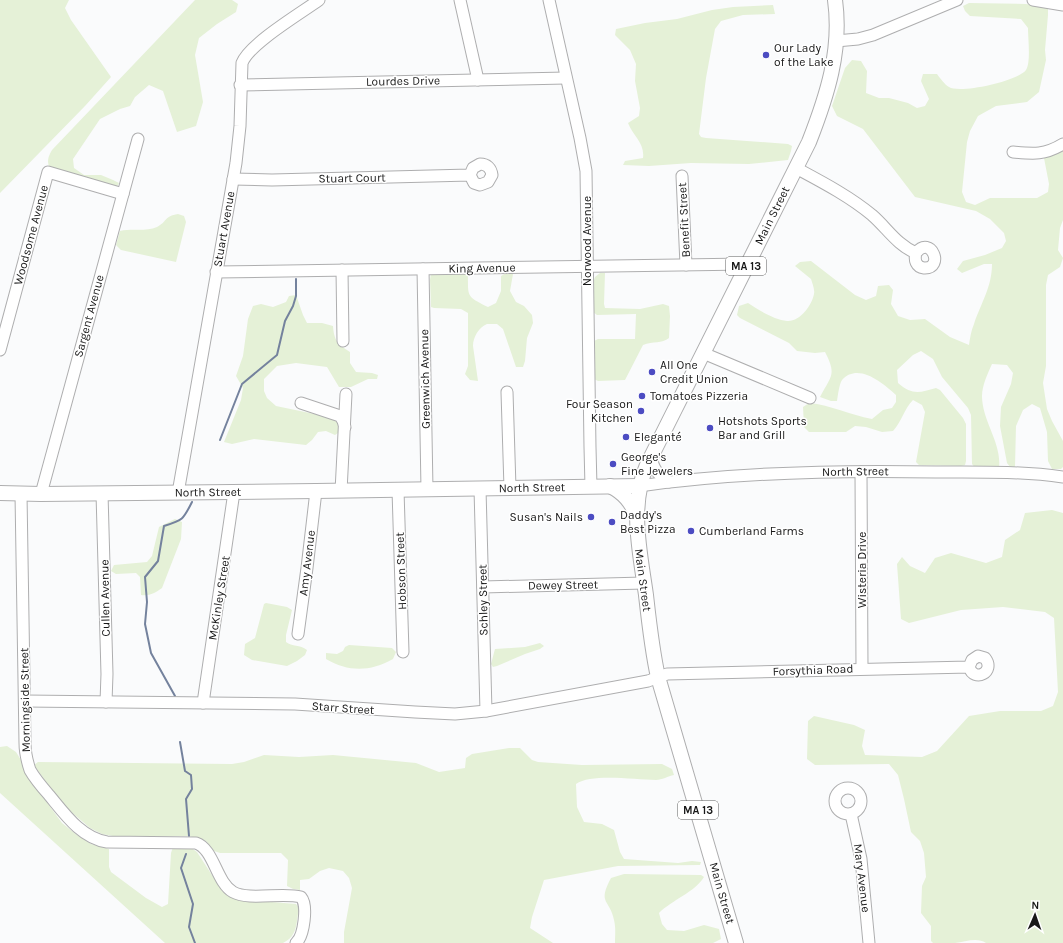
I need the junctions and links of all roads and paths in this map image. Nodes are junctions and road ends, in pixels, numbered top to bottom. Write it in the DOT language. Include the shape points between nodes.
graph roads {
  1 [pos="319,0"];
  2 [pos="460,0"];
  3 [pos="549,0"];
  4 [pos="835,0"];
  5 [pos="957,0"];
  6 [pos="1033,0"];
  7 [pos="1063,5"];
  8 [pos="836,41"];
  9 [pos="566,78"];
  10 [pos="478,80"];
  11 [pos="240,85"];
  12 [pos="138,139"];
  13 [pos="1063,144"];
  14 [pos="1013,152"];
  15 [pos="796,168"];
  16 [pos="470,175"];
  17 [pos="682,176"];
  18 [pos="233,179"];
  19 [pos="123,194"];
  20 [pos="916,253"];
  21 [pos="747,264"];
  22 [pos="686,265"];
  23 [pos="587,266"];
  24 [pos="423,269"];
  25 [pos="342,270"];
  26 [pos="216,272"];
  27 [pos="343,341"];
  28 [pos="0,350"];
  29 [pos="703,353"];
  30 [pos="507,392"];
  31 [pos="346,394"];
  32 [pos="810,398"];
  33 [pos="301,403"];
  34 [pos="345,427"];
  35 [pos="651,456"];
  36 [pos="861,472"];
  37 [pos="1063,477"];
  38 [pos="669,482"];
  39 [pos="592,486"];
  40 [pos="610,486"];
  41 [pos="639,486"];
  42 [pos="510,488"];
  43 [pos="426,489"];
  44 [pos="480,489"];
  45 [pos="398,490"];
  46 [pos="341,491"];
  47 [pos="178,492"];
  48 [pos="234,492"];
  49 [pos="316,492"];
  50 [pos="0,493"];
  51 [pos="21,494"];
  52 [pos="41,494"];
  53 [pos="102,494"];
  54 [pos="637,517"];
  55 [pos="644,583"];
  56 [pos="483,587"];
  57 [pos="298,634"];
  58 [pos="403,652"];
  59 [pos="969,666"];
  60 [pos="862,668"];
  61 [pos="658,677"];
  62 [pos="25,701"];
  63 [pos="106,702"];
  64 [pos="203,703"];
  65 [pos="486,711"];
  66 [pos="851,814"];
  67 [pos="298,943"];
  68 [pos="736,943"];
  69 [pos="869,943"];
  1 -- 11 [label="street, Stuart Avenue" via="248,52 242,62"];
  2 -- 10 [label="street"];
  3 -- 9 [label="street, Norwood Avenue"];
  4 -- 8 [label="main road, MA 13"];
  5 -- 8 [label="street" via="872,35"];
  6 -- 7 [label="street"];
  8 -- 15 [label="main road, Main Street / MA 13" via="832,72 823,107"];
  9 -- 10 [label="street, Lourdes Drive"];
  9 -- 23 [label="street, Norwood Avenue" via="586,170"];
  10 -- 11 [label="street, Lourdes Drive"];
  11 -- 18 [label="street, Stuart Avenue" via="240,126"];
  12 -- 19 [label="street, Sargent Avenue"];
  13 -- 14 [label="street" via="1043,153"];
  15 -- 20 [label="street" via="830,186 859,206 901,245"];
  15 -- 21 [label="main road, Main Street / MA 13"];
  16 -- 18 [label="street, Stuart Court"];
  17 -- 22 [label="street, Benefit Street"];
  18 -- 26 [label="street, Stuart Avenue"];
  19 -- 28 [label="street, Woodsome Avenue" via="48,172"];
  19 -- 52 [label="street, Sargent Avenue"];
  21 -- 22 [label="street, King Avenue"];
  21 -- 29 [label="main road, Main Street / MA 13"];
  22 -- 23 [label="street, King Avenue"];
  23 -- 24 [label="street, King Avenue"];
  23 -- 39 [label="street, Norwood Avenue"];
  24 -- 25 [label="street, King Avenue"];
  24 -- 43 [label="street, Greenwich Avenue"];
  25 -- 26 [label="street, King Avenue"];
  25 -- 27 [label="street"];
  26 -- 47 [label="street, Stuart Avenue"];
  29 -- 32 [label="street"];
  29 -- 35 [label="main road, Main Street / MA 13"];
  30 -- 42 [label="street"];
  31 -- 34 [label="street"];
  33 -- 34 [label="street" via="340,416"];
  34 -- 46 [label="street"];
  35 -- 38 [label="street" via="655,471"];
  35 -- 41 [label="main road, Main Street / MA 13"];
  36 -- 37 [label="street, North Street" via="1007,473"];
  36 -- 38 [label="street, North Street" via="788,473"];
  36 -- 60 [label="street, Wisteria Drive"];
  38 -- 41 [label="street, North Street"];
  39 -- 40 [label="main road, North Street"];
  39 -- 42 [label="main road, North Street"];
  40 -- 41 [label="main road, North Street"];
  40 -- 54 [label="main road" via="624,495"];
  41 -- 54 [label="main road, Main Street / MA 13"];
  42 -- 44 [label="main road, North Street"];
  43 -- 44 [label="main road, North Street"];
  43 -- 45 [label="main road, North Street"];
  44 -- 56 [label="street, Schley Street"];
  45 -- 46 [label="main road, North Street"];
  45 -- 58 [label="street, Hobson Street"];
  46 -- 49 [label="main road, North Street"];
  47 -- 48 [label="main road, North Street"];
  47 -- 53 [label="main road, North Street"];
  48 -- 49 [label="main road, North Street"];
  48 -- 64 [label="street, McKinley Street"];
  49 -- 57 [label="street, Amy Avenue"];
  50 -- 51 [label="main road, North Street"];
  51 -- 52 [label="main road, North Street"];
  51 -- 62 [label="street, Morningside Street"];
  52 -- 53 [label="main road, North Street"];
  53 -- 63 [label="street, Cullen Avenue"];
  54 -- 55 [label="main road, Main Street / MA 13"];
  55 -- 56 [label="street, Dewey Street"];
  55 -- 61 [label="main road, Main Street / MA 13"];
  56 -- 65 [label="street, Schley Street"];
  59 -- 60 [label="street, Forsythia Road"];
  60 -- 61 [label="street, Forsythia Road" via="667,674"];
  61 -- 65 [label="street, Starr Street"];
  61 -- 68 [label="main road, Main Street / MA 13"];
  62 -- 63 [label="street, Starr Street"];
  62 -- 67 [label="street, Morningside Street" via="27,761 35,778 79,828 102,841 200,844 233,892 243,895 301,897 304,904 303,930"];
  63 -- 64 [label="street, Starr Street"];
  64 -- 65 [label="street, Starr Street" via="295,704 455,714"];
  66 -- 69 [label="street, Mary Avenue" via="861,859"];
}
